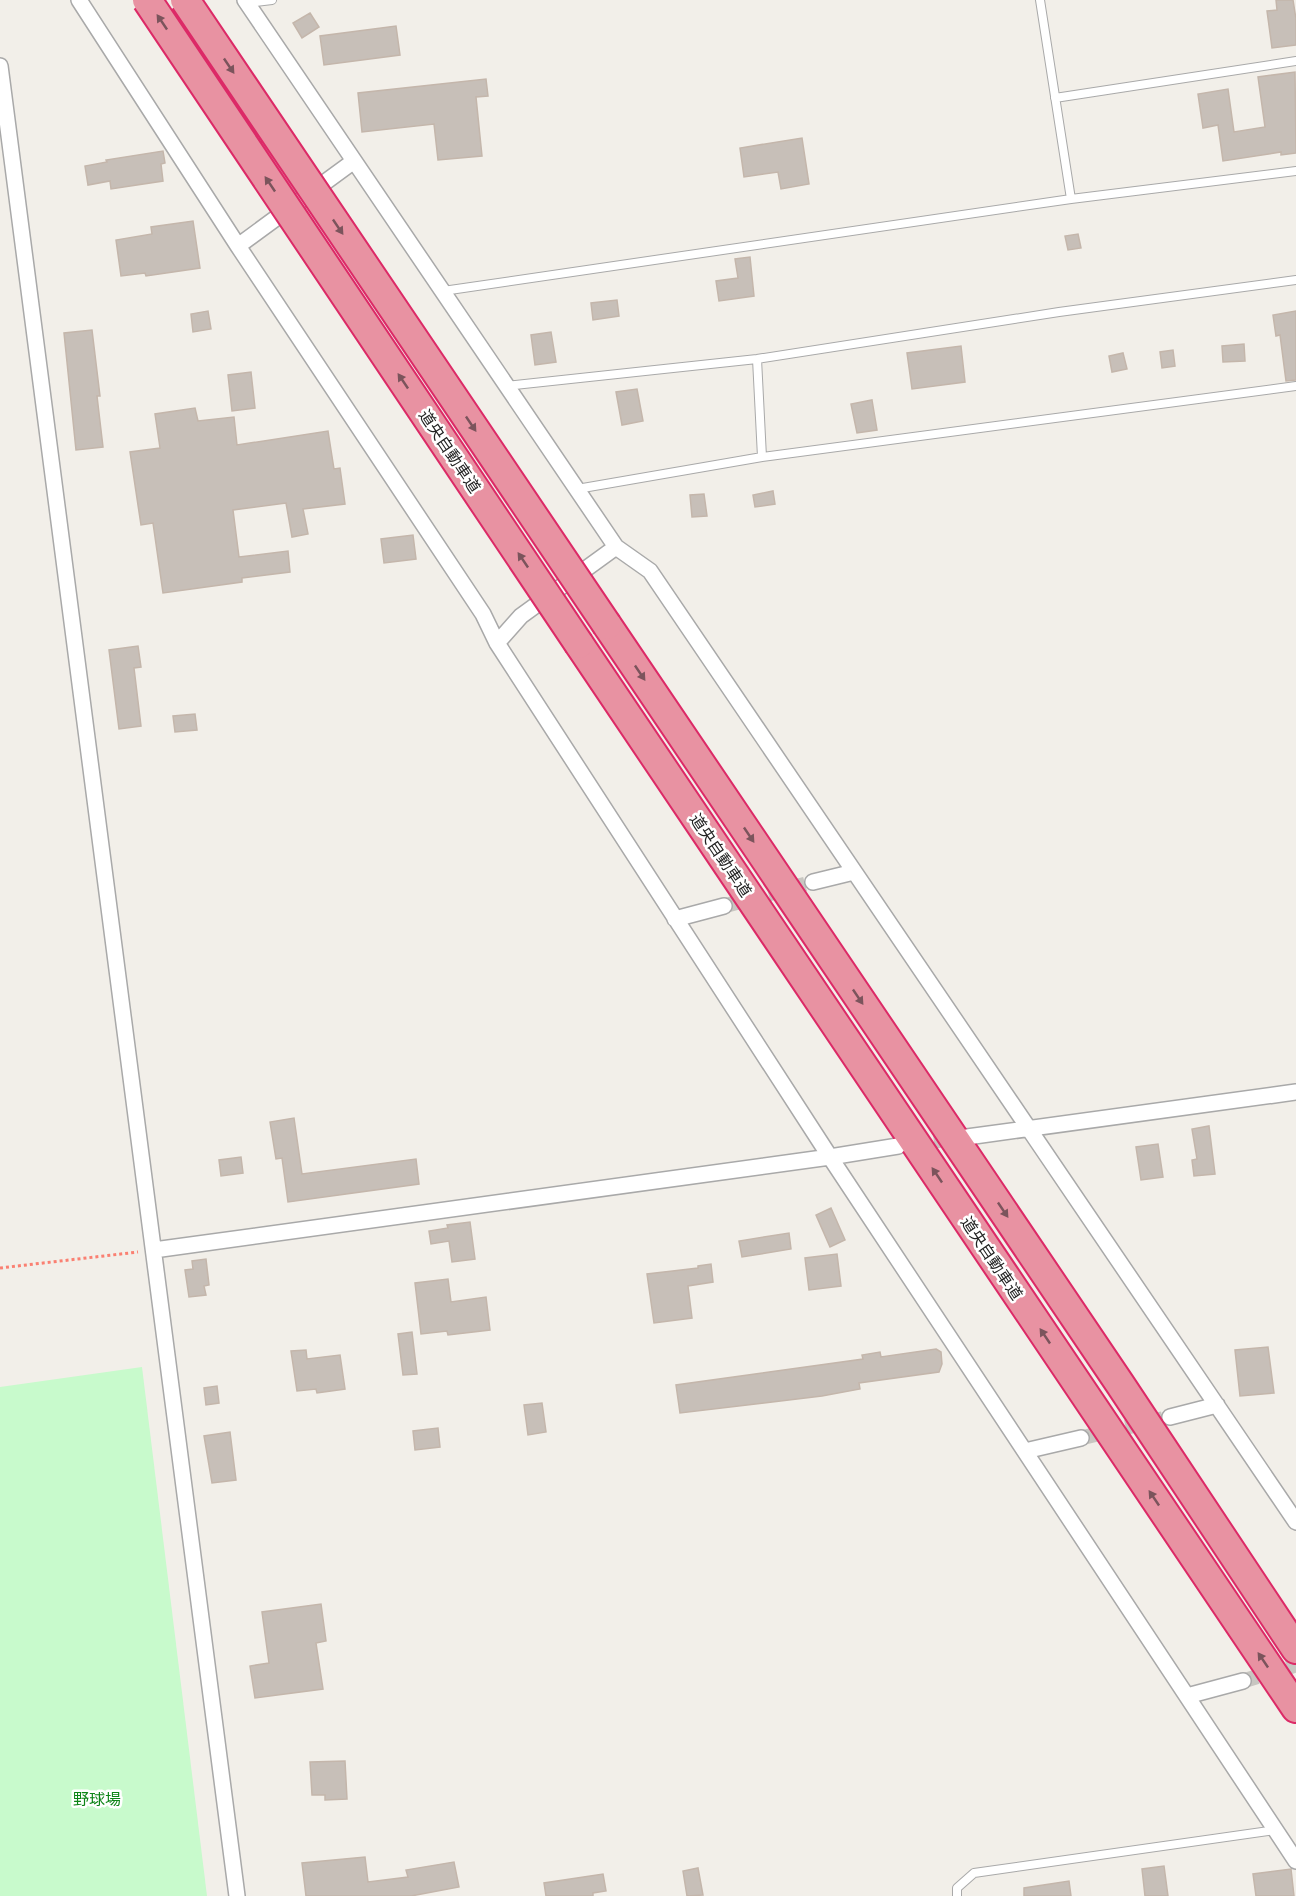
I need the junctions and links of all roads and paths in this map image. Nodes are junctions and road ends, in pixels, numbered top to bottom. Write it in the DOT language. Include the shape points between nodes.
graph roads {
  1 [pos="79,0"];
  2 [pos="147,0"];
  3 [pos="184,0"];
  4 [pos="272,0"];
  5 [pos="1040,0"];
  6 [pos="246,2"];
  7 [pos="1296,61"];
  8 [pos="0,66"];
  9 [pos="1056,98"];
  10 [pos="354,160"];
  11 [pos="1296,171"];
  12 [pos="1071,199"];
  13 [pos="238,246"];
  14 [pos="1296,280"];
  15 [pos="443,291"];
  16 [pos="757,359"];
  17 [pos="506,386"];
  18 [pos="1296,386"];
  19 [pos="762,457"];
  20 [pos="577,489"];
  21 [pos="616,547"];
  22 [pos="497,643"];
  23 [pos="854,872"];
  24 [pos="813,882"];
  25 [pos="724,906"];
  26 [pos="675,918"];
  27 [pos="1296,1092"];
  28 [pos="1029,1129"];
  29 [pos="968,1137"];
  30 [pos="898,1146"];
  31 [pos="830,1157"];
  32 [pos="154,1250"];
  33 [pos="0,1268"];
  34 [pos="1217,1405"];
  35 [pos="1170,1417"];
  36 [pos="1081,1438"];
  37 [pos="1025,1451"];
  38 [pos="1296,1522"];
  39 [pos="1296,1648"];
  40 [pos="1243,1681"];
  41 [pos="1187,1696"];
  42 [pos="1296,1708"];
  43 [pos="1275,1830"];
  44 [pos="1296,1861"];
  45 [pos="237,1896"];
  46 [pos="957,1896"];
  1 -- 13 [label="street"];
  42 -- 2 [label="highway, 道央自動車道, one-way, bridge"];
  3 -- 39 [label="highway, 道央自動車道, one-way, bridge"];
  4 -- 6 [label="lane"];
  5 -- 9 [label="lane"];
  6 -- 10 [label="street"];
  7 -- 9 [label="lane"];
  8 -- 32 [label="street"];
  9 -- 12 [label="lane"];
  10 -- 13 [label="street"];
  10 -- 15 [label="street"];
  11 -- 12 [label="lane"];
  12 -- 15 [label="lane"];
  13 -- 22 [label="street" via="483,614"];
  14 -- 16 [label="lane"];
  15 -- 17 [label="street"];
  16 -- 17 [label="lane"];
  16 -- 19 [label="lane"];
  17 -- 20 [label="street"];
  18 -- 19 [label="lane"];
  19 -- 20 [label="lane"];
  20 -- 21 [label="street"];
  21 -- 22 [label="street" via="521,616"];
  21 -- 23 [label="street" via="650,571"];
  22 -- 26 [label="street"];
  23 -- 24 [label="street"];
  23 -- 28 [label="street"];
  25 -- 26 [label="street"];
  26 -- 31 [label="street"];
  27 -- 28 [label="street"];
  28 -- 29 [label="street"];
  28 -- 34 [label="street"];
  30 -- 31 [label="street"];
  31 -- 32 [label="street"];
  31 -- 37 [label="street"];
  32 -- 33 [label="path"];
  32 -- 45 [label="street"];
  34 -- 35 [label="street"];
  34 -- 38 [label="street"];
  36 -- 37 [label="street"];
  37 -- 41 [label="street"];
  40 -- 41 [label="street"];
  41 -- 43 [label="street"];
  43 -- 44 [label="street"];
  43 -- 46 [label="lane" via="974,1873 957,1888"];
}
